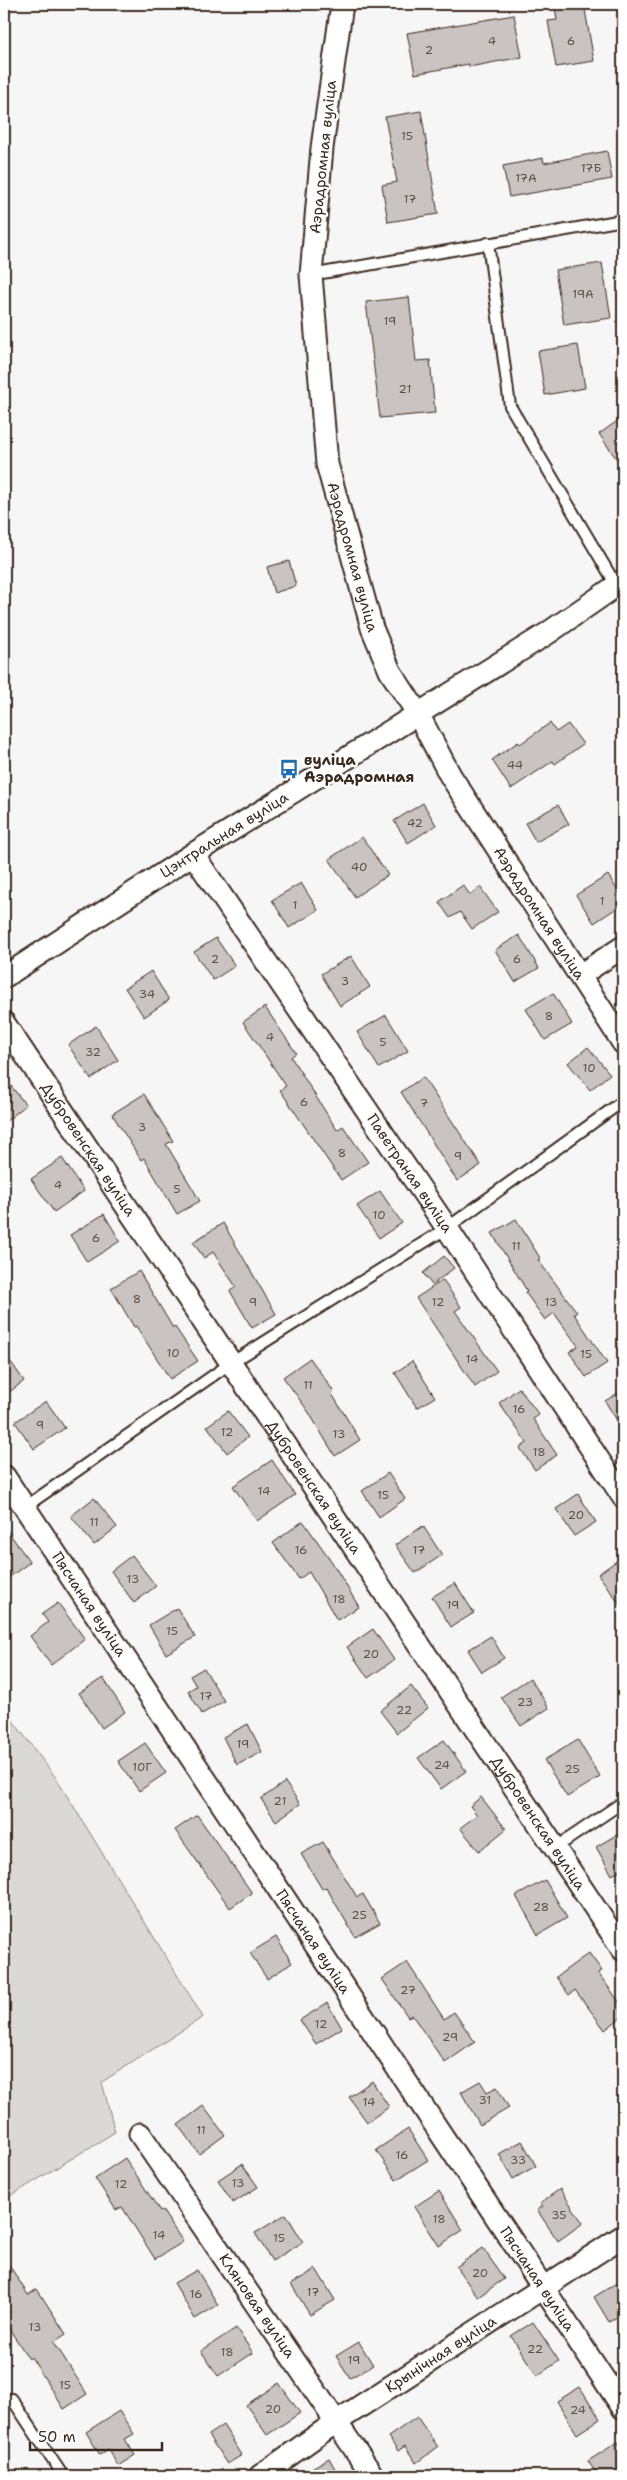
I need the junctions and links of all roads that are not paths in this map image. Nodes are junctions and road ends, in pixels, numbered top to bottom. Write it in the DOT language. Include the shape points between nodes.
graph roads {
  1 [pos="342,4"];
  2 [pos="623,220"];
  3 [pos="488,243"];
  4 [pos="311,275"];
  5 [pos="620,583"];
  6 [pos="418,714"];
  7 [pos="193,854"];
  8 [pos="623,947"];
  9 [pos="580,975"];
  10 [pos="4,977"];
  11 [pos="4,1023"];
  12 [pos="623,1043"];
  13 [pos="623,1101"];
  14 [pos="447,1228"];
  15 [pos="231,1363"];
  16 [pos="4,1476"];
  17 [pos="623,1497"];
  18 [pos="25,1507"];
  19 [pos="623,1802"];
  20 [pos="555,1848"];
  21 [pos="623,1950"];
  22 [pos="140,2134"];
  23 [pos="623,2236"];
  24 [pos="542,2288"];
  25 [pos="12,2399"];
  26 [pos="623,2408"];
  27 [pos="336,2422"];
  28 [pos="63,2476"];
  29 [pos="260,2476"];
  30 [pos="373,2476"];
  1 -- 4 [label="street, Аэрадромная вуліца" via="322,148"];
  2 -- 3 [label="lane"];
  3 -- 4 [label="lane"];
  3 -- 5 [label="lane" via="510,406"];
  4 -- 6 [label="street, Аэрадромная вуліца" via="327,464 372,628 390,671"];
  5 -- 6 [label="street, Цэнтральная вуліца" via="548,633"];
  6 -- 7 [label="street, Цэнтральная вуліца"];
  6 -- 9 [label="street, Аэрадромная вуліца" via="450,775"];
  7 -- 10 [label="street, Цэнтральная вуліца"];
  7 -- 14 [label="street, Паветраная вуліца"];
  8 -- 9 [label="street"];
  9 -- 12 [label="street, Аэрадромная вуліца"];
  11 -- 15 [label="street, Дубровенская вуліца"];
  13 -- 14 [label="lane"];
  14 -- 15 [label="lane"];
  14 -- 17 [label="street, Паветраная вуліца"];
  15 -- 18 [label="lane"];
  15 -- 20 [label="street, Дубровенская вуліца"];
  16 -- 18 [label="street, Пясчаная вуліца"];
  18 -- 24 [label="street, Пясчаная вуліца"];
  19 -- 20 [label="lane"];
  20 -- 21 [label="street, Дубровенская вуліца"];
  22 -- 27 [label="street, Кляновая вуліца"];
  23 -- 24 [label="street, Крынічная вуліца"];
  24 -- 26 [label="street, Пясчаная вуліца"];
  24 -- 27 [label="street, Крынічная вуліца"];
  25 -- 28 [label="lane"];
  27 -- 29 [label="street, Крынічная вуліца"];
  27 -- 30 [label="street, Кляновая вуліца"];
}
